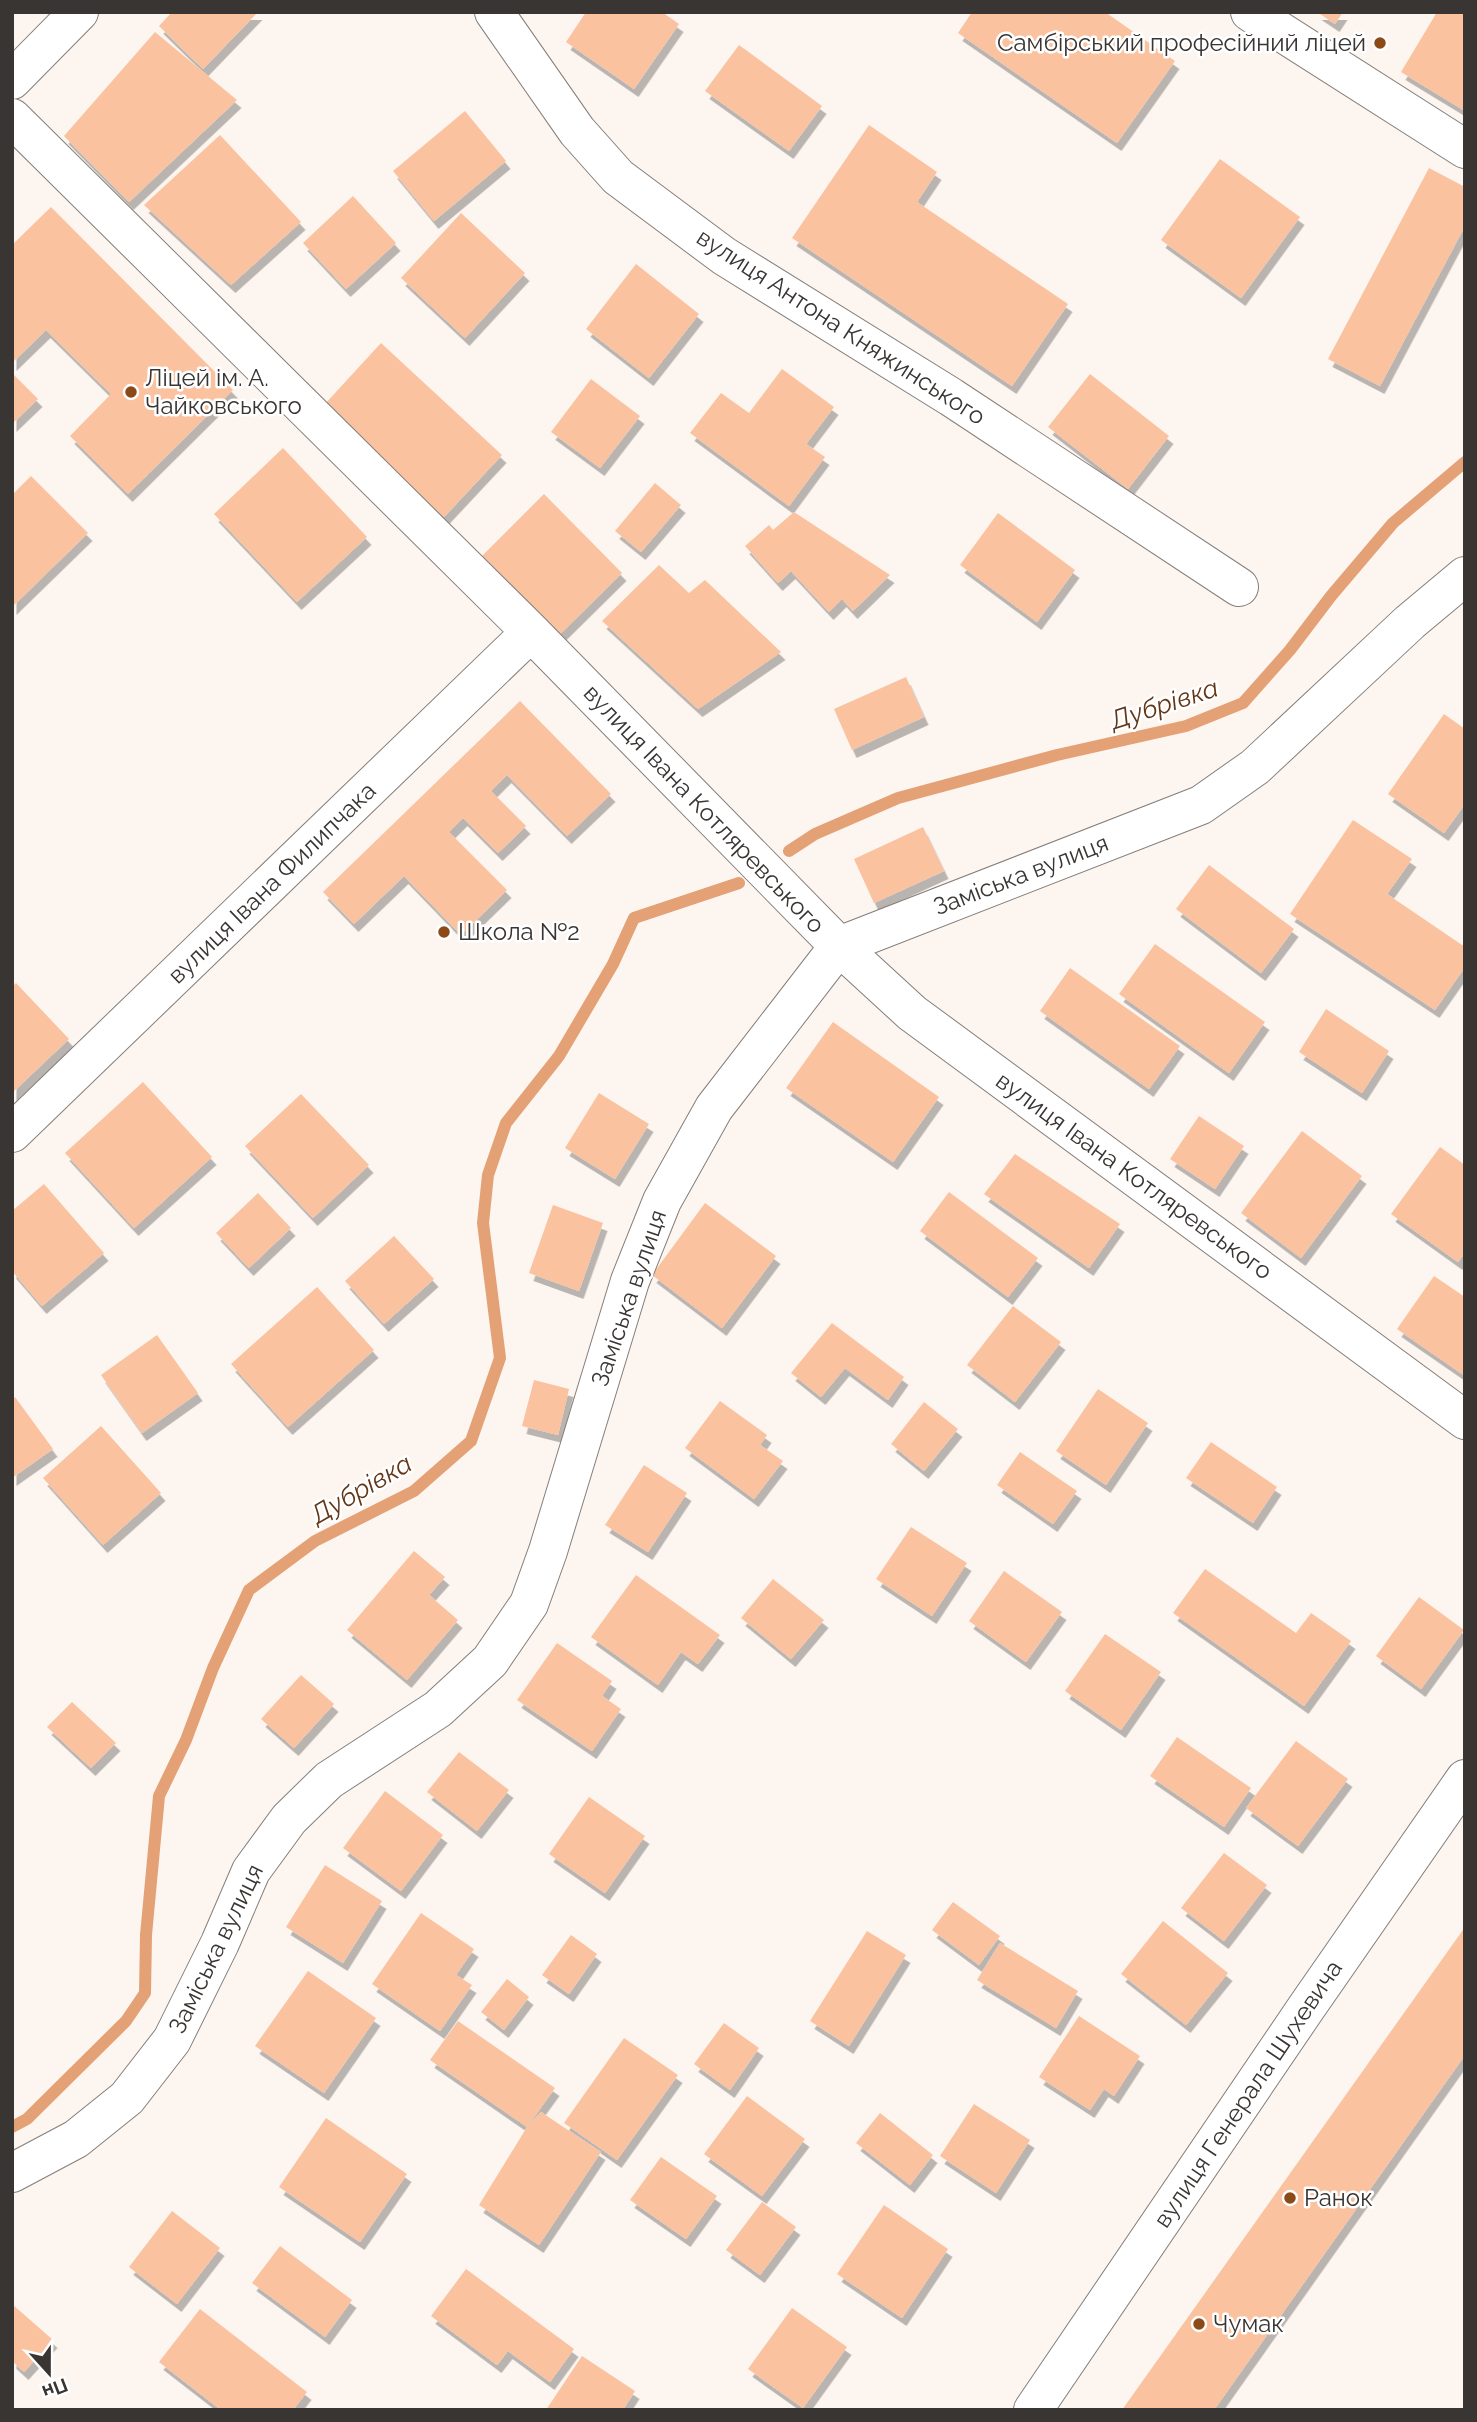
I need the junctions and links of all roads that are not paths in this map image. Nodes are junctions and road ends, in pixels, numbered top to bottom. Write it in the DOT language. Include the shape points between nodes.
graph roads {
  1 [pos="79,12"];
  2 [pos="494,12"];
  3 [pos="1250,12"];
  4 [pos="12,79"];
  5 [pos="12,118"];
  6 [pos="1465,149"];
  7 [pos="1465,576"];
  8 [pos="1239,587"];
  9 [pos="531,632"];
  10 [pos="839,946"];
  11 [pos="12,1133"];
  12 [pos="1465,1420"];
  13 [pos="1465,1779"];
  14 [pos="12,2173"];
  15 [pos="1033,2410"];
  1 -- 4 [label="street"];
  2 -- 8 [label="street, вулиця Антона Княжинського" via="577,131 618,177 724,256 951,397"];
  3 -- 6 [label="street"];
  5 -- 9 [label="street, вулиця Івана Котляревського"];
  7 -- 10 [label="street, Заміська вулиця" via="1255,767 1201,805"];
  9 -- 10 [label="street, вулиця Івана Котляревського"];
  9 -- 11 [label="street, вулиця Івана Филипчака"];
  10 -- 12 [label="street, вулиця Івана Котляревського" via="912,1013"];
  10 -- 14 [label="street, Заміська вулиця" via="714,1108 662,1201 630,1282 534,1591 491,1661 438,1709 329,1780 289,1818 251,1871 172,2040 127,2098 76,2140"];
  13 -- 15 [label="street, вулиця Генерала Шухевича"];
}
